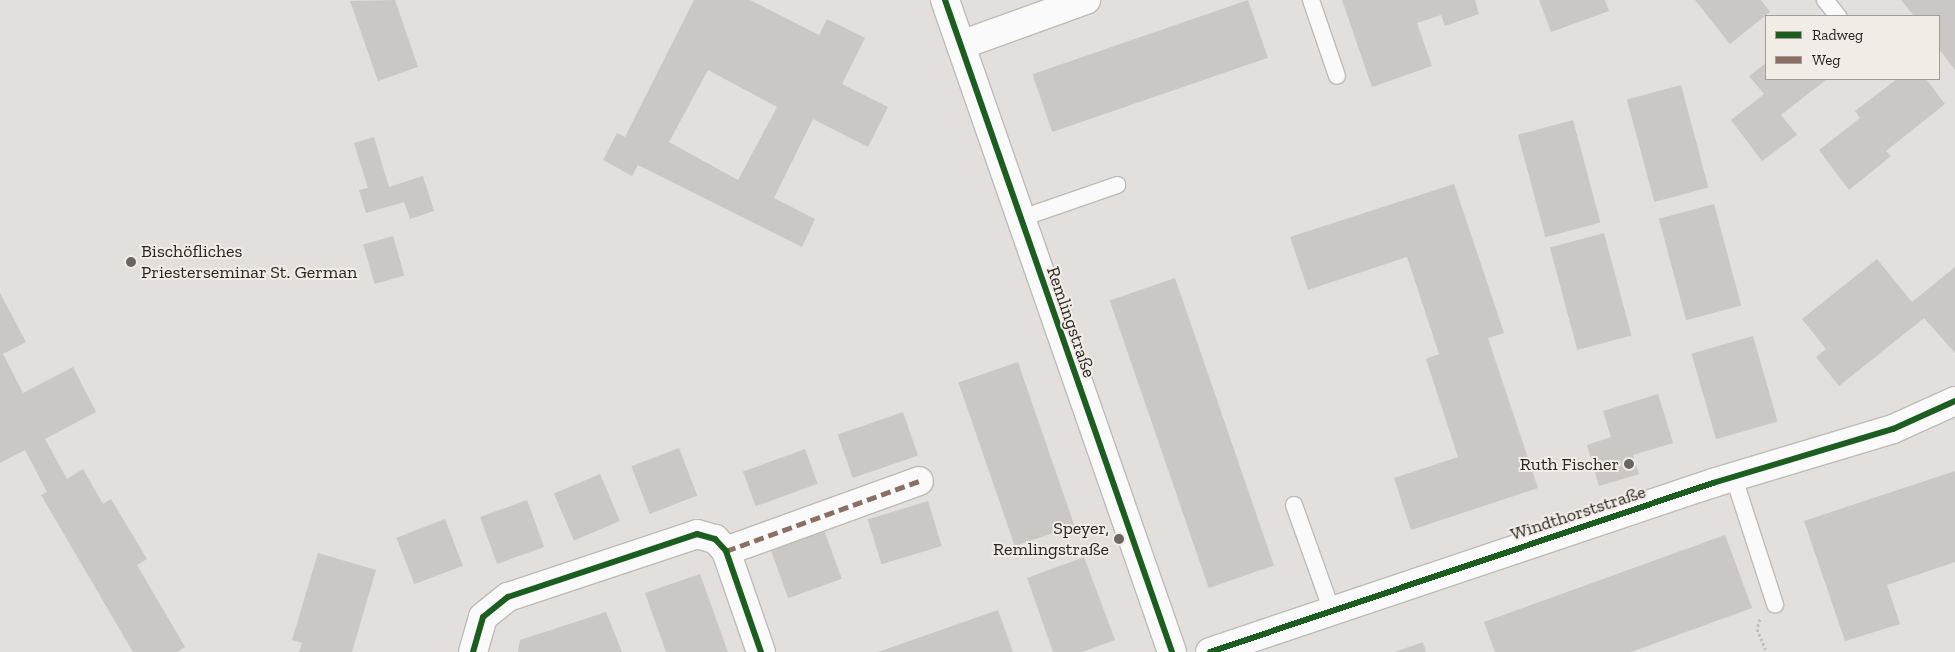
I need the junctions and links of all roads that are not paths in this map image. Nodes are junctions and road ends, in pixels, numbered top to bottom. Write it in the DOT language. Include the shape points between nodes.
graph roads {
  1 [pos="945,0"];
  2 [pos="1086,0"];
  3 [pos="1311,0"];
  4 [pos="1825,0"];
  5 [pos="1837,15"];
  6 [pos="961,45"];
  7 [pos="1337,76"];
  8 [pos="1117,185"];
  9 [pos="1019,219"];
  10 [pos="1955,401"];
  11 [pos="1734,478"];
  12 [pos="919,481"];
  13 [pos="1294,505"];
  14 [pos="726,551"];
  15 [pos="1775,604"];
  16 [pos="1332,611"];
  17 [pos="473,652"];
  18 [pos="761,652"];
  19 [pos="1172,652"];
  20 [pos="1210,652"];
  1 -- 6 [label="street, Remlingstraße"];
  2 -- 6 [label="street"];
  3 -- 7 [label="lane"];
  4 -- 5 [label="lane"];
  6 -- 9 [label="street, Remlingstraße"];
  8 -- 9 [label="lane"];
  9 -- 19 [label="street, Remlingstraße"];
  10 -- 11 [label="street, Windthorststraße" via="1893,429"];
  11 -- 15 [label="lane"];
  11 -- 16 [label="street, Windthorststraße"];
  12 -- 14 [label="street"];
  13 -- 16 [label="lane"];
  14 -- 17 [label="street" via="715,539 697,534 508,597 483,617"];
  14 -- 18 [label="street"];
  16 -- 20 [label="street, Windthorststraße"];
}
